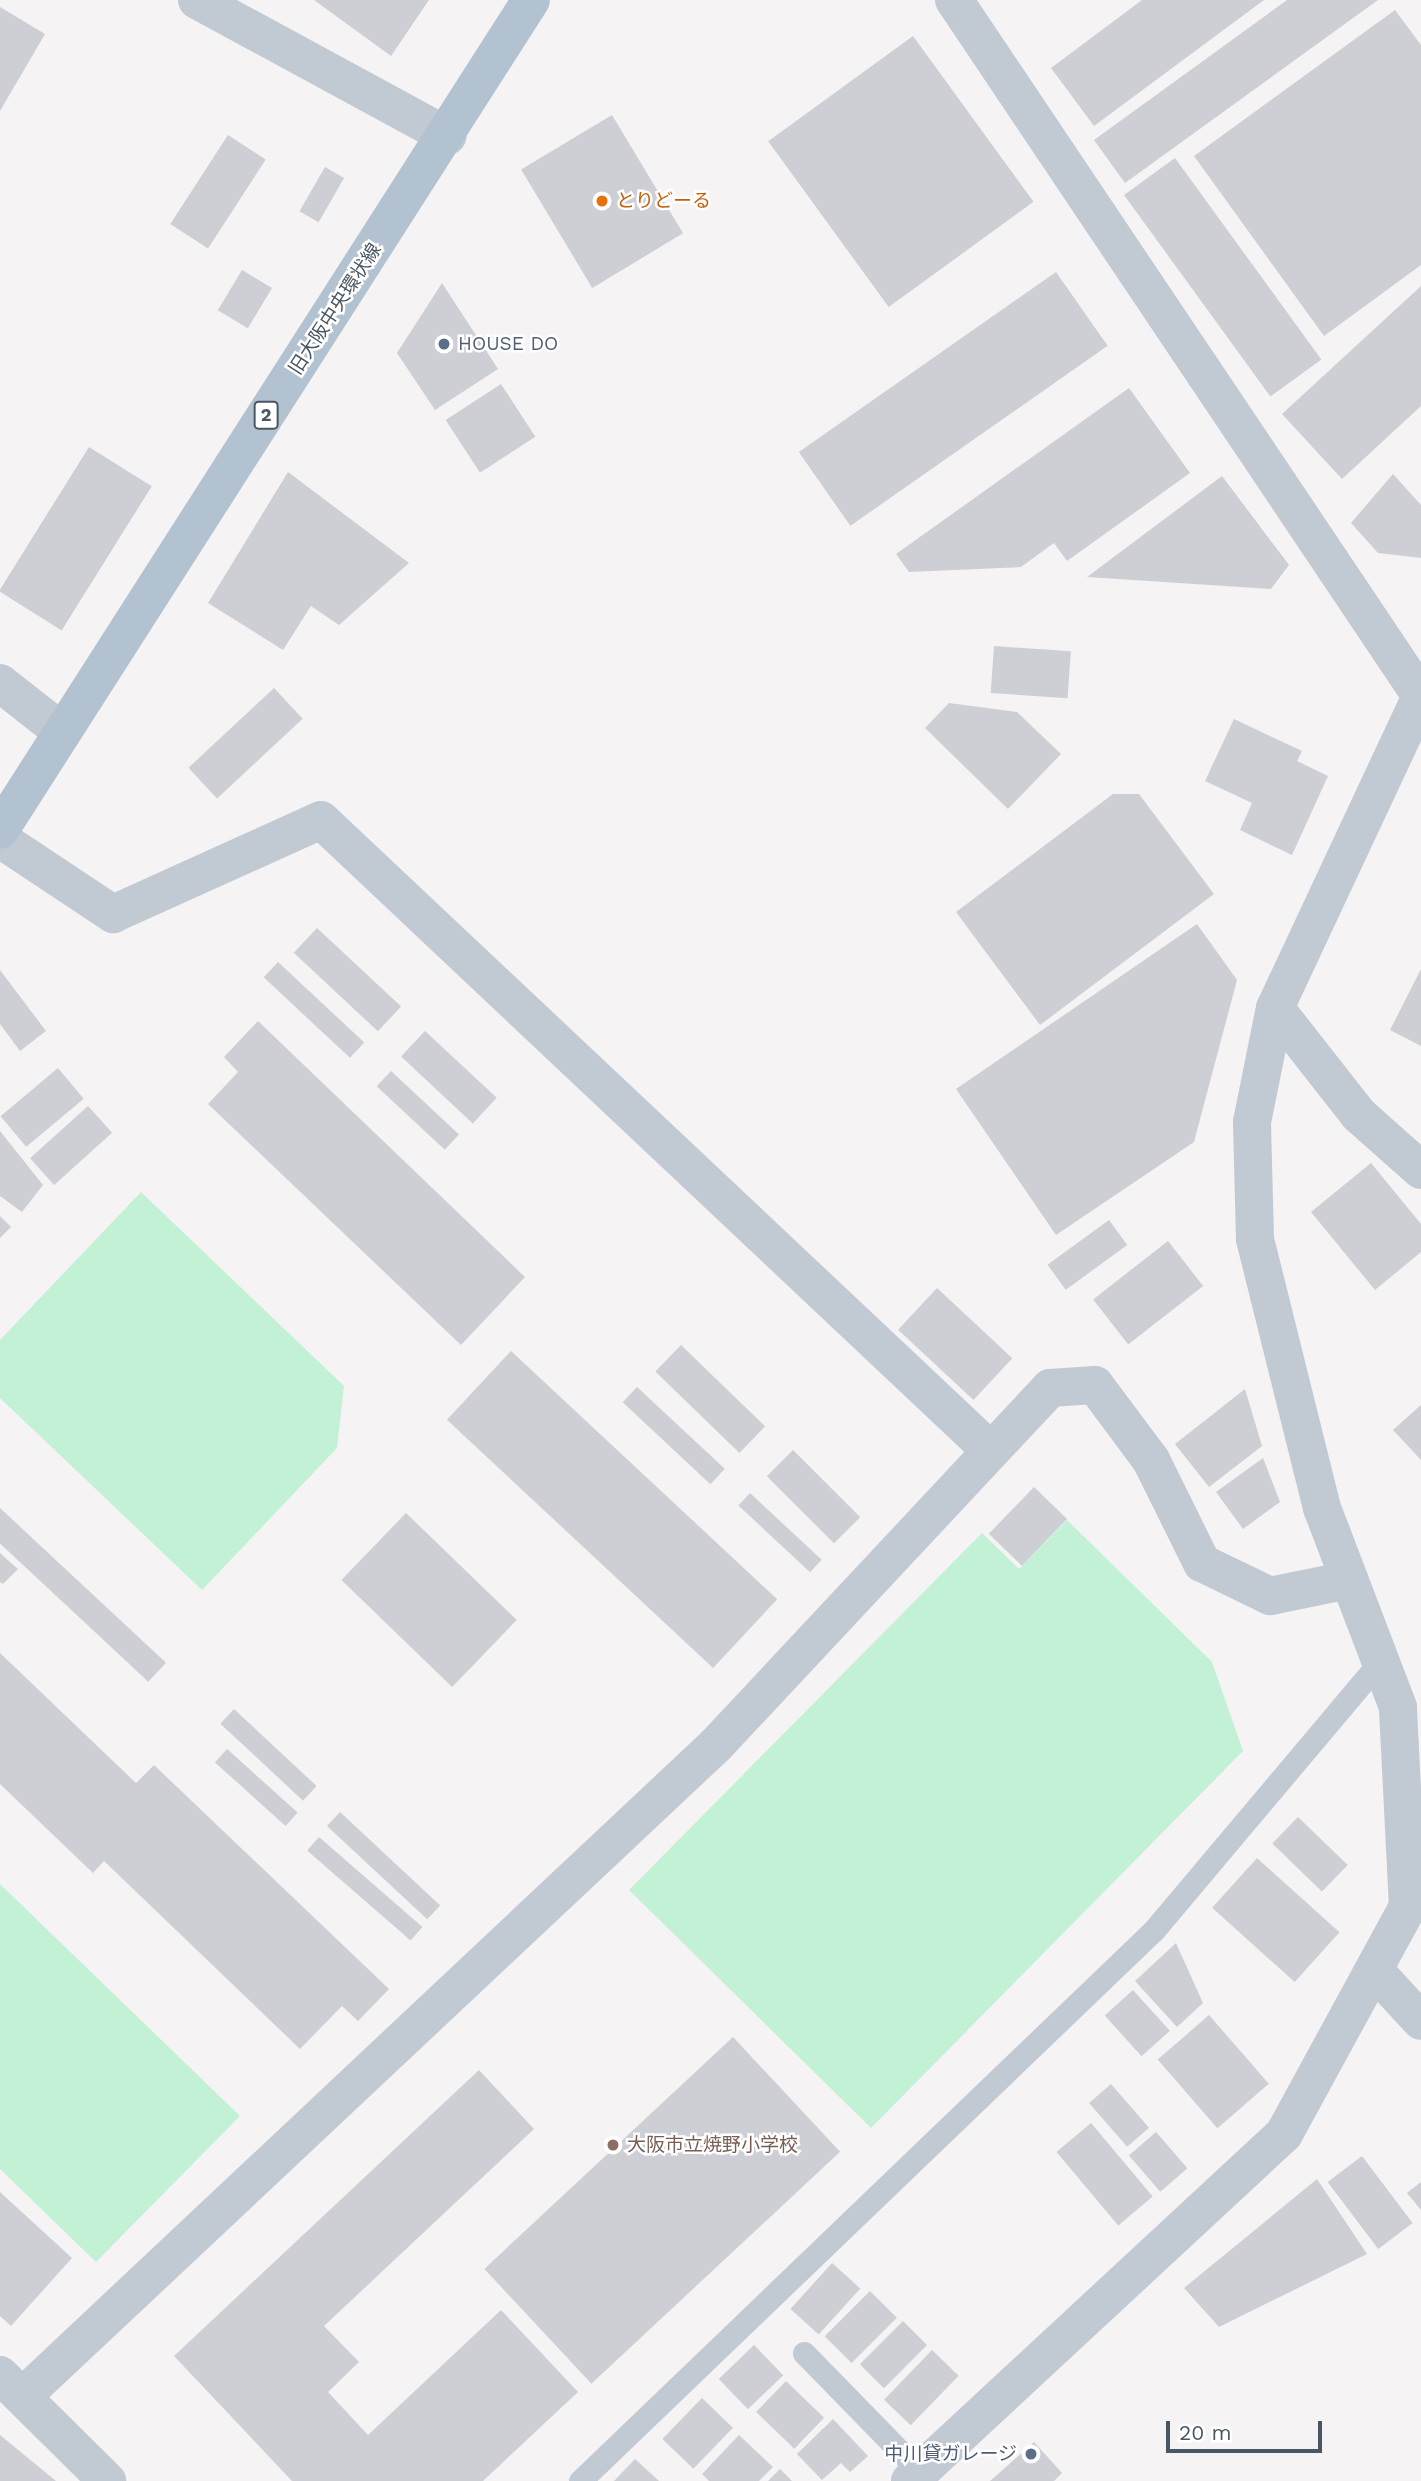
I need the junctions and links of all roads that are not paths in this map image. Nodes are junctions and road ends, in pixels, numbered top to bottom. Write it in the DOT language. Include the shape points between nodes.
graph roads {
  1 [pos="197,0"];
  2 [pos="531,0"];
  3 [pos="954,0"];
  4 [pos="447,136"];
  5 [pos="0,683"];
  6 [pos="1421,697"];
  7 [pos="61,731"];
  8 [pos="0,830"];
  9 [pos="0,839"];
  10 [pos="1275,1008"];
  11 [pos="1421,1170"];
  12 [pos="989,1450"];
  13 [pos="1349,1580"];
  14 [pos="1380,1662"];
  15 [pos="1374,1970"];
  16 [pos="1421,2021"];
  17 [pos="804,2353"];
  18 [pos="11,2386"];
  19 [pos="915,2476"];
  20 [pos="107,2481"];
  21 [pos="580,2481"];
  1 -- 4 [label="street"];
  2 -- 4 [label="main road, 旧大阪中央環状線 / 2"];
  3 -- 6 [label="street"];
  4 -- 7 [label="main road, 旧大阪中央環状線 / 2"];
  5 -- 7 [label="street"];
  6 -- 10 [label="street"];
  7 -- 8 [label="main road, 旧大阪中央環状線 / 2"];
  9 -- 12 [label="street" via="113,914 321,820"];
  10 -- 11 [label="street" via="1359,1115"];
  10 -- 13 [label="street" via="1252,1122 1255,1238 1322,1508"];
  12 -- 13 [label="street" via="1050,1388 1095,1385 1151,1461 1202,1563 1270,1596"];
  12 -- 18 [label="street" via="716,1745"];
  13 -- 14 [label="street"];
  14 -- 15 [label="street" via="1398,1707 1408,1907"];
  14 -- 21 [label="lane" via="1154,1930"];
  15 -- 16 [label="street"];
  15 -- 19 [label="street" via="1283,2134"];
  17 -- 19 [label="lane"];
  18 -- 20 [label="street"];
}
